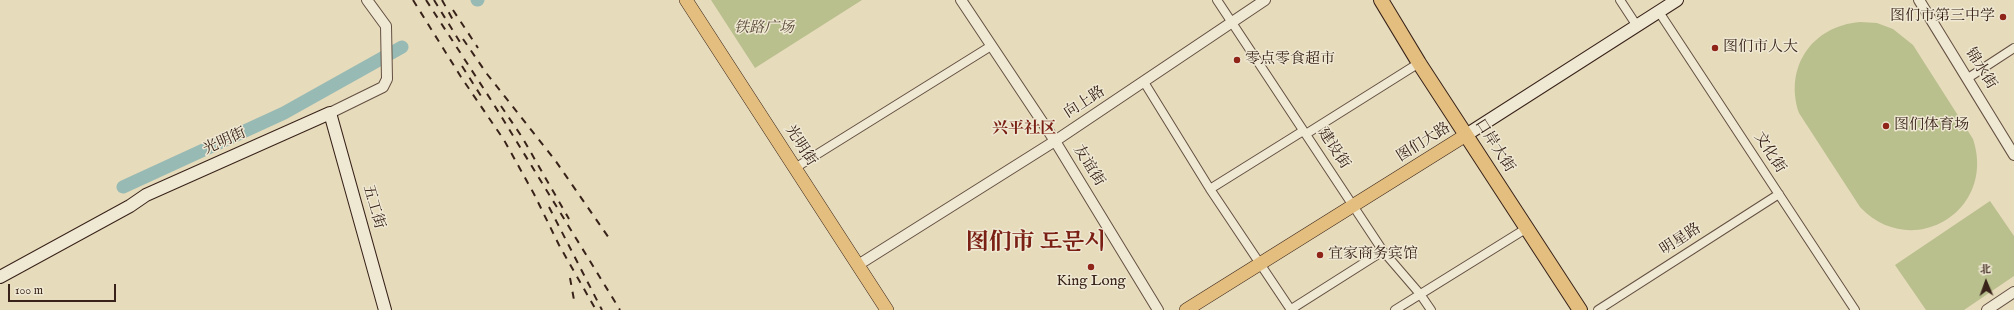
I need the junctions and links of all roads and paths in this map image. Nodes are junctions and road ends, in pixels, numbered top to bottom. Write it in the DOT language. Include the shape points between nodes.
graph roads {
  1 [pos="367,0"];
  2 [pos="686,0"];
  3 [pos="961,0"];
  4 [pos="1217,0"];
  5 [pos="1265,0"];
  6 [pos="1381,0"];
  7 [pos="1620,0"];
  8 [pos="1677,0"];
  9 [pos="1919,0"];
  10 [pos="1659,12"];
  11 [pos="1232,22"];
  12 [pos="1637,26"];
  13 [pos="991,46"];
  14 [pos="2014,48"];
  15 [pos="1419,63"];
  16 [pos="1968,78"];
  17 [pos="1144,82"];
  18 [pos="330,113"];
  19 [pos="1304,133"];
  20 [pos="1466,135"];
  21 [pos="1055,141"];
  22 [pos="2014,155"];
  23 [pos="795,168"];
  24 [pos="1210,190"];
  25 [pos="1779,194"];
  26 [pos="1353,205"];
  27 [pos="1527,228"];
  28 [pos="1383,252"];
  29 [pos="1260,264"];
  30 [pos="858,265"];
  31 [pos="0,277"];
  32 [pos="2014,292"];
  33 [pos="1420,294"];
  34 [pos="385,310"];
  35 [pos="888,310"];
  36 [pos="1158,310"];
  37 [pos="1186,310"];
  38 [pos="1290,310"];
  39 [pos="1394,310"];
  40 [pos="1431,310"];
  41 [pos="1580,310"];
  42 [pos="1598,310"];
  43 [pos="1855,310"];
  44 [pos="1987,310"];
  1 -- 18 [label="street, 光明街" via="386,26 387,79 382,87"];
  2 -- 23 [label="main road, 光明街"];
  3 -- 13 [label="street, 友谊街"];
  4 -- 11 [label="street, 建设街"];
  5 -- 11 [label="street, 向上路"];
  6 -- 15 [label="highway, 口岸大街"];
  7 -- 12 [label="street"];
  8 -- 10 [label="main road, 图们大路"];
  9 -- 16 [label="street, 锦水街"];
  10 -- 12 [label="main road, 图们大路"];
  10 -- 25 [label="street, 文化街"];
  11 -- 17 [label="street, 向上路"];
  11 -- 19 [label="street, 建设街"];
  12 -- 20 [label="main road, 图们大路"];
  13 -- 21 [label="street, 友谊街"];
  13 -- 23 [label="street"];
  14 -- 16 [label="street"];
  15 -- 19 [label="street"];
  15 -- 20 [label="highway, 口岸大街"];
  16 -- 22 [label="street, 锦水街"];
  17 -- 21 [label="street, 向上路"];
  17 -- 24 [label="street"];
  18 -- 31 [label="main road, 光明街" via="146,195"];
  18 -- 34 [label="main road, 五工街"];
  19 -- 24 [label="street"];
  19 -- 26 [label="street, 建设街"];
  20 -- 26 [label="main road, 图们大路"];
  20 -- 27 [label="highway, 口岸大街"];
  21 -- 30 [label="street, 向上路"];
  21 -- 36 [label="street, 友谊街"];
  23 -- 30 [label="main road, 光明街"];
  24 -- 29 [label="street"];
  25 -- 42 [label="street, 明星路"];
  25 -- 43 [label="street, 文化街"];
  26 -- 28 [label="street, 建设街"];
  26 -- 29 [label="main road, 图们大路"];
  27 -- 33 [label="street"];
  27 -- 41 [label="highway, 口岸大街"];
  28 -- 33 [label="street, 建设街"];
  28 -- 38 [label="street"];
  29 -- 37 [label="main road, 图们大路"];
  29 -- 38 [label="street"];
  30 -- 35 [label="main road, 光明街"];
  32 -- 44 [label="street"];
  33 -- 39 [label="street"];
  33 -- 40 [label="street, 建设街"];
}
